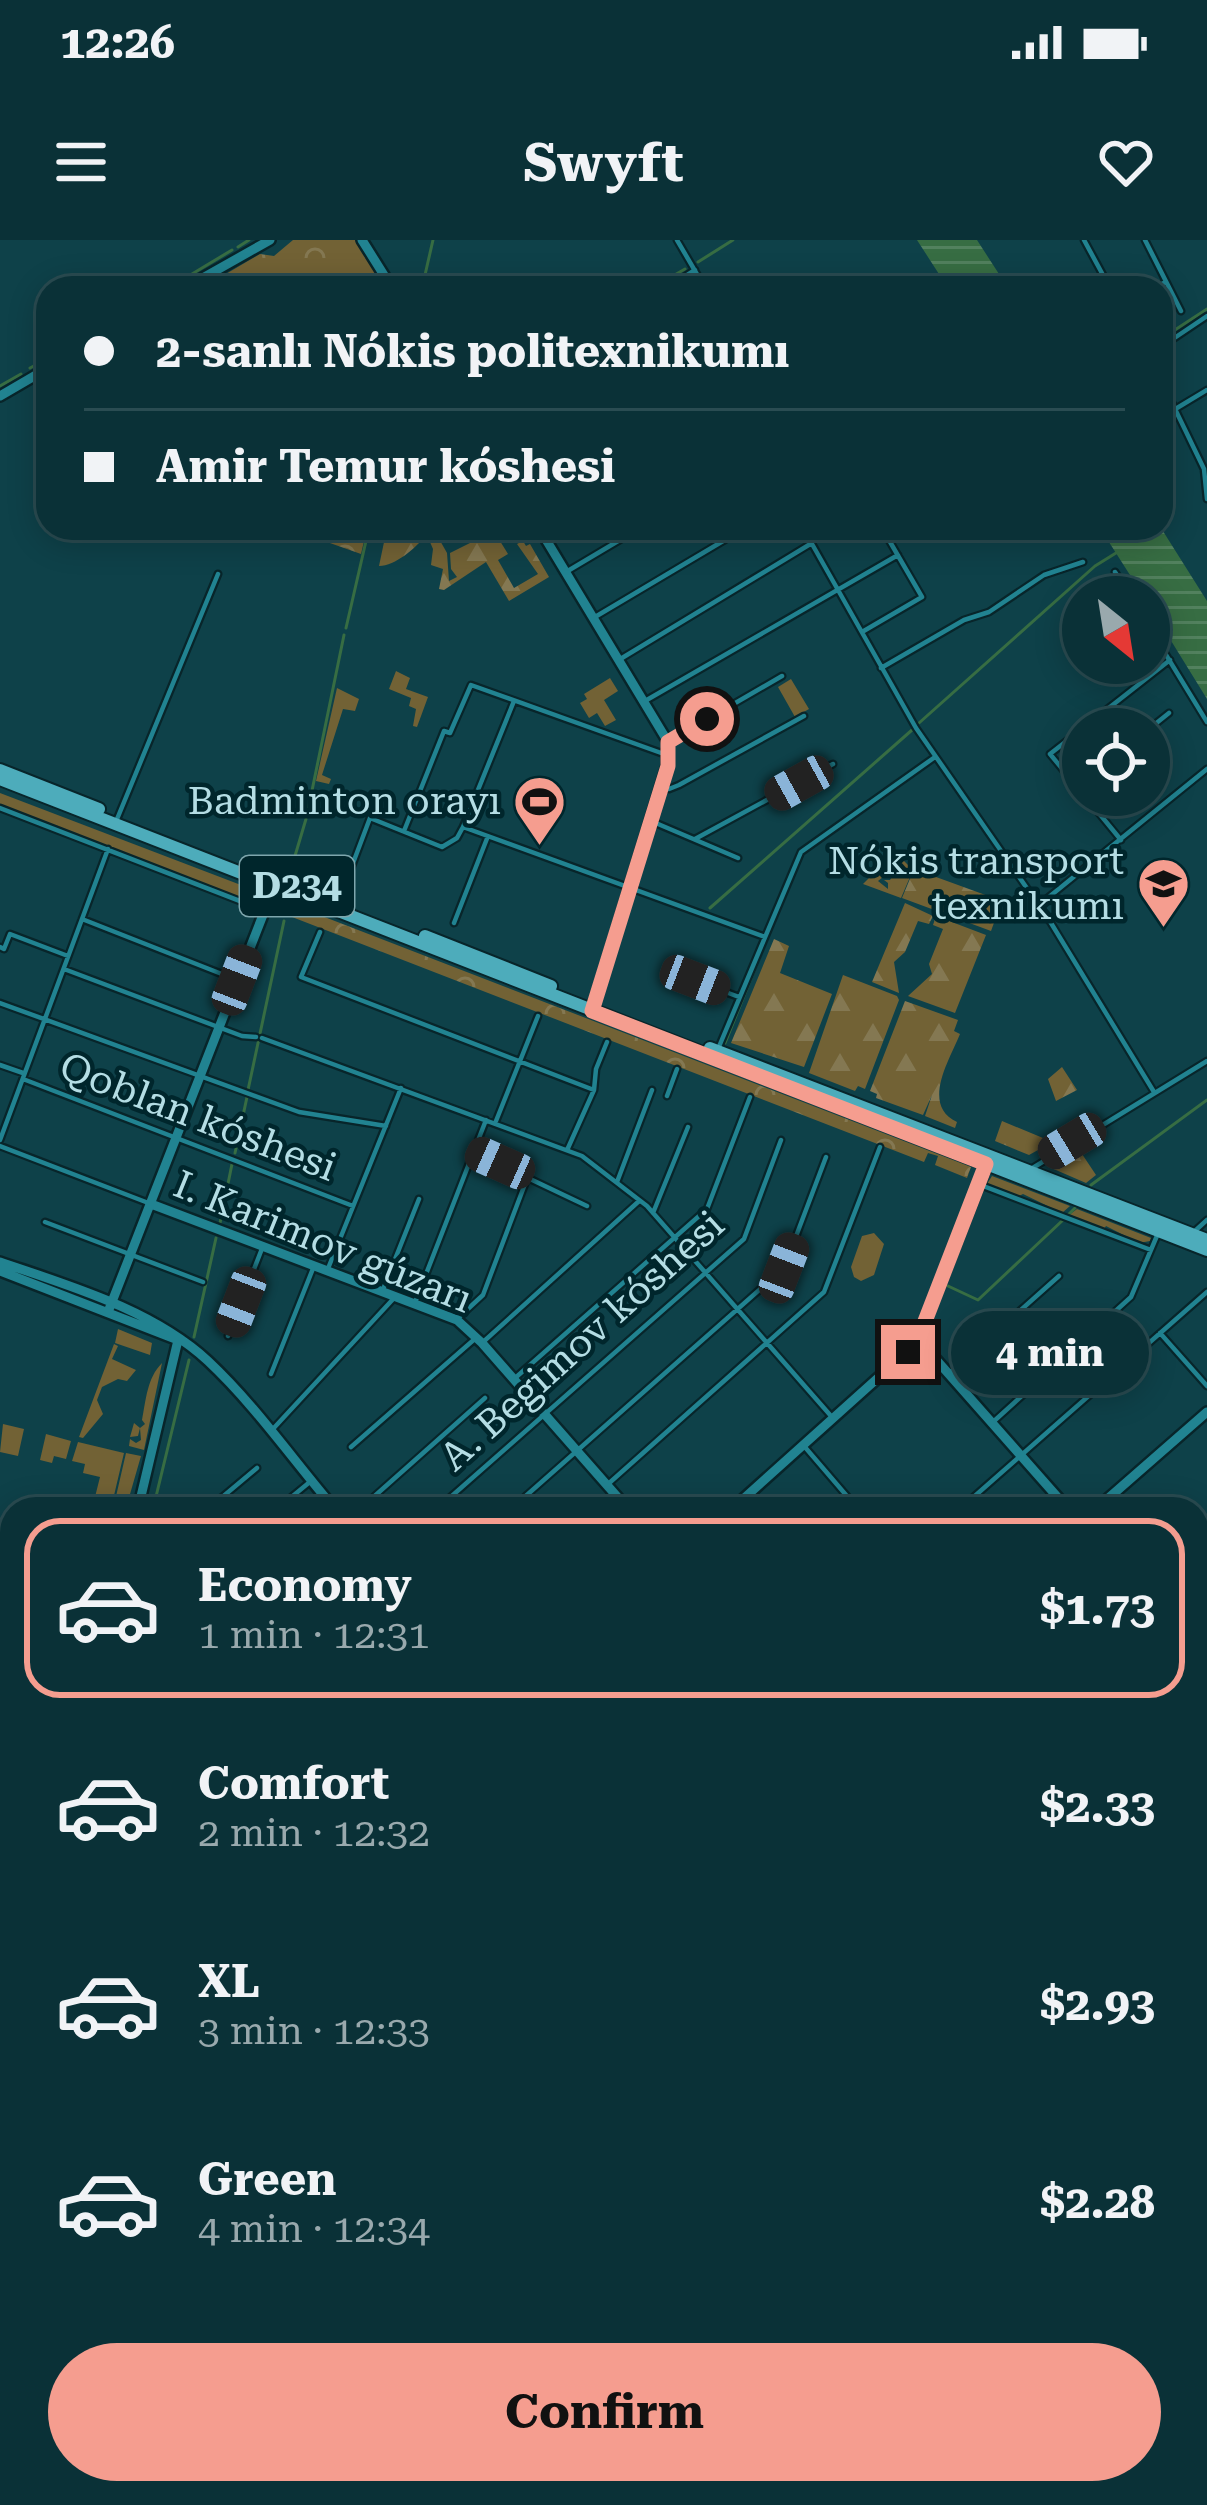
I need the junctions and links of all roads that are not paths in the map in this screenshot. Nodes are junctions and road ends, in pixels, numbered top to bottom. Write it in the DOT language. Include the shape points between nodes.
graph roads {
  1 [pos="269,240"];
  2 [pos="362,240"];
  3 [pos="677,240"];
  4 [pos="1084,240"];
  5 [pos="1144,240"];
  6 [pos="695,270"];
  7 [pos="206,276"];
  8 [pos="384,276"];
  9 [pos="686,276"];
  10 [pos="698,276"];
  11 [pos="1104,276"];
  12 [pos="1163,276"];
  13 [pos="1173,296"];
  14 [pos="1181,311"];
  15 [pos="1207,316"];
  16 [pos="1173,338"];
  17 [pos="36,375"];
  18 [pos="1207,390"];
  19 [pos="0,396"];
  20 [pos="1173,401"];
  21 [pos="1177,408"];
  22 [pos="1206,468"];
  23 [pos="1207,499"];
  24 [pos="546,540"];
  25 [pos="620,540"];
  26 [pos="725,540"];
  27 [pos="810,540"];
  28 [pos="889,540"];
  29 [pos="812,543"];
  30 [pos="898,555"];
  31 [pos="1083,562"];
  32 [pos="566,572"];
  33 [pos="1115,572"];
  34 [pos="218,574"];
  35 [pos="1118,576"];
  36 [pos="839,591"];
  37 [pos="593,618"];
  38 [pos="862,632"];
  39 [pos="620,659"];
  40 [pos="1170,660"];
  41 [pos="881,668"];
  42 [pos="782,676"];
  43 [pos="1139,684"];
  44 [pos="514,701"];
  45 [pos="645,701"];
  46 [pos="1109,708"];
  47 [pos="805,716"];
  48 [pos="1207,722"];
  49 [pos="668,742"];
  50 [pos="1062,745"];
  51 [pos="670,756"];
  52 [pos="934,757"];
  53 [pos="833,764"];
  54 [pos="1062,768"];
  55 [pos="1207,769"];
  56 [pos="0,770"];
  57 [pos="0,779"];
  58 [pos="661,787"];
  59 [pos="0,808"];
  60 [pos="1102,816"];
  61 [pos="117,820"];
  62 [pos="651,821"];
  63 [pos="463,827"];
  64 [pos="404,831"];
  65 [pos="488,836"];
  66 [pos="695,839"];
  67 [pos="1121,840"];
  68 [pos="108,849"];
  69 [pos="738,858"];
  70 [pos="276,882"];
  71 [pos="630,885"];
  72 [pos="338,903"];
  73 [pos="1038,905"];
  74 [pos="265,911"];
  75 [pos="82,919"];
  76 [pos="454,923"];
  77 [pos="320,932"];
  78 [pos="765,937"];
  79 [pos="0,947"];
  80 [pos="68,956"];
  81 [pos="64,969"];
  82 [pos="667,970"];
  83 [pos="237,980"];
  84 [pos="739,998"];
  85 [pos="0,1003"];
  86 [pos="589,1007"];
  87 [pos="538,1016"];
  88 [pos="45,1019"];
  89 [pos="219,1028"];
  90 [pos="607,1042"];
  91 [pos="717,1050"];
  92 [pos="521,1060"];
  93 [pos="1207,1060"];
  94 [pos="0,1065"];
  95 [pos="677,1069"];
  96 [pos="200,1076"];
  97 [pos="24,1077"];
  98 [pos="401,1088"];
  99 [pos="594,1090"];
  100 [pos="652,1090"];
  101 [pos="1154,1092"];
  102 [pos="667,1096"];
  103 [pos="750,1097"];
  104 [pos="487,1118"];
  105 [pos="496,1121"];
  106 [pos="386,1126"];
  107 [pos="688,1127"];
  108 [pos="177,1138"];
  109 [pos="782,1140"];
  110 [pos="0,1143"];
  111 [pos="880,1147"];
  112 [pos="567,1150"];
  113 [pos="472,1151"];
  114 [pos="826,1157"];
  115 [pos="988,1160"];
  116 [pos="528,1176"];
  117 [pos="1028,1176"];
  118 [pos="617,1182"];
  119 [pos="978,1184"];
  120 [pos="418,1199"];
  121 [pos="640,1200"];
  122 [pos="151,1204"];
  123 [pos="353,1206"];
  124 [pos="587,1206"];
  125 [pos="652,1213"];
  126 [pos="1207,1220"];
  127 [pos="45,1222"];
  128 [pos="1159,1232"];
  129 [pos="674,1238"];
  130 [pos="1200,1238"];
  131 [pos="263,1246"];
  132 [pos="1151,1250"];
  133 [pos="1207,1250"];
  134 [pos="131,1254"];
  135 [pos="314,1266"];
  136 [pos="0,1267"];
  137 [pos="327,1270"];
  138 [pos="707,1273"];
  139 [pos="1059,1276"];
  140 [pos="203,1282"];
  141 [pos="382,1292"];
  142 [pos="1207,1292"];
  143 [pos="395,1298"];
  144 [pos="414,1305"];
  145 [pos="110,1308"];
  146 [pos="739,1309"];
  147 [pos="457,1320"];
  148 [pos="1160,1333"];
  149 [pos="228,1336"];
  150 [pos="917,1338"];
  151 [pos="178,1340"];
  152 [pos="479,1340"];
  153 [pos="767,1342"];
  154 [pos="949,1373"];
  155 [pos="271,1374"];
  156 [pos="514,1379"];
  157 [pos="1207,1385"];
  158 [pos="485,1398"];
  159 [pos="1207,1412"];
  160 [pos="544,1414"];
  161 [pos="834,1419"];
  162 [pos="993,1422"];
  163 [pos="270,1432"];
  164 [pos="804,1446"];
  165 [pos="351,1447"];
  166 [pos="577,1451"];
  167 [pos="1022,1454"];
  168 [pos="257,1468"];
  169 [pos="311,1481"];
  170 [pos="607,1485"];
  171 [pos="141,1497"];
  172 [pos="222,1497"];
  173 [pos="292,1497"];
  174 [pos="325,1497"];
  175 [pos="374,1497"];
  176 [pos="450,1497"];
  177 [pos="525,1497"];
  178 [pos="618,1497"];
  179 [pos="746,1497"];
  180 [pos="848,1497"];
  181 [pos="974,1497"];
  182 [pos="1058,1497"];
  183 [pos="1110,1497"];
  1 -- 7 [label="street"];
  2 -- 8 [label="street"];
  3 -- 6 [label="street"];
  4 -- 11 [label="street"];
  5 -- 12 [label="street"];
  6 -- 9 [label="street"];
  6 -- 10 [label="street"];
  13 -- 14 [label="street"];
  15 -- 16 [label="street"];
  17 -- 19 [label="street"];
  18 -- 21 [label="street"];
  20 -- 21 [label="street"];
  21 -- 22 [label="street"];
  22 -- 23 [label="street"];
  24 -- 32 [label="street"];
  25 -- 32 [label="street"];
  26 -- 37 [label="street"];
  27 -- 29 [label="street"];
  28 -- 30 [label="street"];
  29 -- 36 [label="street"];
  29 -- 39 [label="street"];
  30 -- 36 [label="street"];
  30 -- 38 [label="street" via="922,598"];
  31 -- 41 [label="street" via="1044,575"];
  32 -- 37 [label="street"];
  33 -- 35 [label="street"];
  34 -- 61 [label="street"];
  36 -- 38 [label="street"];
  36 -- 45 [label="street"];
  37 -- 39 [label="street"];
  38 -- 41 [label="street"];
  39 -- 45 [label="street"];
  40 -- 48 [label="street"];
  41 -- 52 [label="street"];
  42 -- 49 [label="street"];
  43 -- 46 [label="street"];
  44 -- 51 [label="street"];
  44 -- 63 [label="street"];
  44 -- 64 [label="street" via="470,685"];
  45 -- 49 [label="street"];
  47 -- 58 [label="street" via="679,785"];
  49 -- 51 [label="street"];
  50 -- 54 [label="street" via="1050,754"];
  51 -- 58 [label="street"];
  52 -- 73 [label="street"];
  52 -- 78 [label="street" via="801,852"];
  53 -- 66 [label="street"];
  55 -- 67 [label="street"];
  56 -- 61 [label="main road, D234"];
  57 -- 61 [label="main road, D234"];
  58 -- 62 [label="street"];
  59 -- 68 [label="street"];
  60 -- 67 [label="street"];
  61 -- 70 [label="main road, D234"];
  62 -- 66 [label="street"];
  62 -- 71 [label="street"];
  63 -- 64 [label="street" via="442,847"];
  63 -- 65 [label="street"];
  64 -- 72 [label="street" via="370,818"];
  65 -- 71 [label="street"];
  65 -- 76 [label="street"];
  66 -- 69 [label="street"];
  67 -- 73 [label="street"];
  68 -- 74 [label="street"];
  68 -- 75 [label="street"];
  70 -- 72 [label="main road, D234"];
  70 -- 74 [label="street"];
  70 -- 86 [label="main road, D234"];
  71 -- 78 [label="street"];
  71 -- 86 [label="street"];
  72 -- 86 [label="main road, D234"];
  73 -- 101 [label="street"];
  74 -- 83 [label="street"];
  75 -- 80 [label="street"];
  75 -- 83 [label="street"];
  77 -- 92 [label="street" via="301,977"];
  78 -- 84 [label="street"];
  79 -- 80 [label="street" via="10,934"];
  80 -- 81 [label="street"];
  81 -- 88 [label="street"];
  81 -- 89 [label="street"];
  82 -- 84 [label="street"];
  83 -- 89 [label="street"];
  84 -- 91 [label="street"];
  85 -- 88 [label="street"];
  86 -- 91 [label="main road, D234"];
  86 -- 115 [label="main road, D234"];
  87 -- 92 [label="street"];
  88 -- 96 [label="street"];
  88 -- 97 [label="street"];
  89 -- 96 [label="street"];
  89 -- 98 [label="street"];
  90 -- 99 [label="street"];
  91 -- 115 [label="main road, D234"];
  92 -- 99 [label="street"];
  92 -- 105 [label="street"];
  93 -- 101 [label="street"];
  94 -- 97 [label="street, Qoblan kóshesi"];
  95 -- 102 [label="street"];
  96 -- 106 [label="street" via="299,1112"];
  96 -- 108 [label="street"];
  97 -- 108 [label="street, Qoblan kóshesi"];
  97 -- 110 [label="street"];
  98 -- 104 [label="street"];
  98 -- 106 [label="street"];
  99 -- 112 [label="street"];
  100 -- 118 [label="street"];
  101 -- 117 [label="street" via="1040,1160"];
  103 -- 129 [label="street" via="707,1209"];
  104 -- 105 [label="street"];
  104 -- 113 [label="street"];
  105 -- 112 [label="street"];
  106 -- 123 [label="street"];
  107 -- 125 [label="street"];
  108 -- 122 [label="street"];
  108 -- 123 [label="street, Qoblan kóshesi"];
  109 -- 138 [label="street, A. Begimov kóshesi" via="744,1239"];
  110 -- 122 [label="street, I. Karimov gúzarı"];
  111 -- 153 [label="street" via="829,1285"];
  112 -- 118 [label="street"];
  113 -- 116 [label="street"];
  113 -- 144 [label="street"];
  114 -- 146 [label="street" via="784,1268"];
  115 -- 117 [label="main road, D234"];
  115 -- 119 [label="street"];
  116 -- 124 [label="street"];
  116 -- 147 [label="street" via="483,1295"];
  117 -- 128 [label="main road, D234"];
  117 -- 130 [label="main road, D234"];
  118 -- 121 [label="street"];
  119 -- 132 [label="street"];
  119 -- 150 [label="street"];
  120 -- 141 [label="street"];
  121 -- 125 [label="street"];
  121 -- 152 [label="street"];
  122 -- 131 [label="street, I. Karimov gúzarı"];
  122 -- 134 [label="street"];
  123 -- 137 [label="street"];
  125 -- 129 [label="street"];
  126 -- 130 [label="street"];
  127 -- 134 [label="street"];
  128 -- 132 [label="street"];
  128 -- 133 [label="main road, D234"];
  129 -- 138 [label="street"];
  129 -- 156 [label="street"];
  131 -- 135 [label="street, I. Karimov gúzarı"];
  131 -- 149 [label="street"];
  132 -- 162 [label="street" via="1136,1290 1113,1317"];
  134 -- 140 [label="street"];
  134 -- 145 [label="street"];
  135 -- 137 [label="street, I. Karimov gúzarı"];
  135 -- 155 [label="street"];
  136 -- 145 [label="street"];
  137 -- 141 [label="street, I. Karimov gúzarı"];
  138 -- 146 [label="street"];
  138 -- 160 [label="street, A. Begimov kóshesi"];
  139 -- 154 [label="street"];
  141 -- 143 [label="street, I. Karimov gúzarı"];
  142 -- 148 [label="street"];
  143 -- 144 [label="street, I. Karimov gúzarı"];
  143 -- 163 [label="street"];
  144 -- 147 [label="street, I. Karimov gúzarı"];
  145 -- 151 [label="street"];
  146 -- 153 [label="street"];
  146 -- 166 [label="street"];
  147 -- 152 [label="street, I. Karimov gúzarı"];
  148 -- 157 [label="street"];
  148 -- 167 [label="street"];
  150 -- 154 [label="street"];
  150 -- 161 [label="street"];
  151 -- 163 [label="street"];
  151 -- 171 [label="street"];
  152 -- 156 [label="street, I. Karimov gúzarı"];
  152 -- 165 [label="street"];
  153 -- 161 [label="street"];
  153 -- 170 [label="street"];
  154 -- 162 [label="street"];
  156 -- 160 [label="street, I. Karimov gúzarı"];
  158 -- 175 [label="street"];
  159 -- 183 [label="street"];
  160 -- 166 [label="street, I. Karimov gúzarı"];
  160 -- 176 [label="street, A. Begimov kóshesi"];
  161 -- 164 [label="street"];
  162 -- 167 [label="street"];
  163 -- 169 [label="street"];
  164 -- 179 [label="street"];
  164 -- 180 [label="street"];
  166 -- 170 [label="street, I. Karimov gúzarı"];
  166 -- 177 [label="street"];
  167 -- 181 [label="street"];
  167 -- 182 [label="street"];
  168 -- 172 [label="street"];
  169 -- 173 [label="street"];
  169 -- 174 [label="street"];
  170 -- 178 [label="street, I. Karimov gúzarı"];
}
